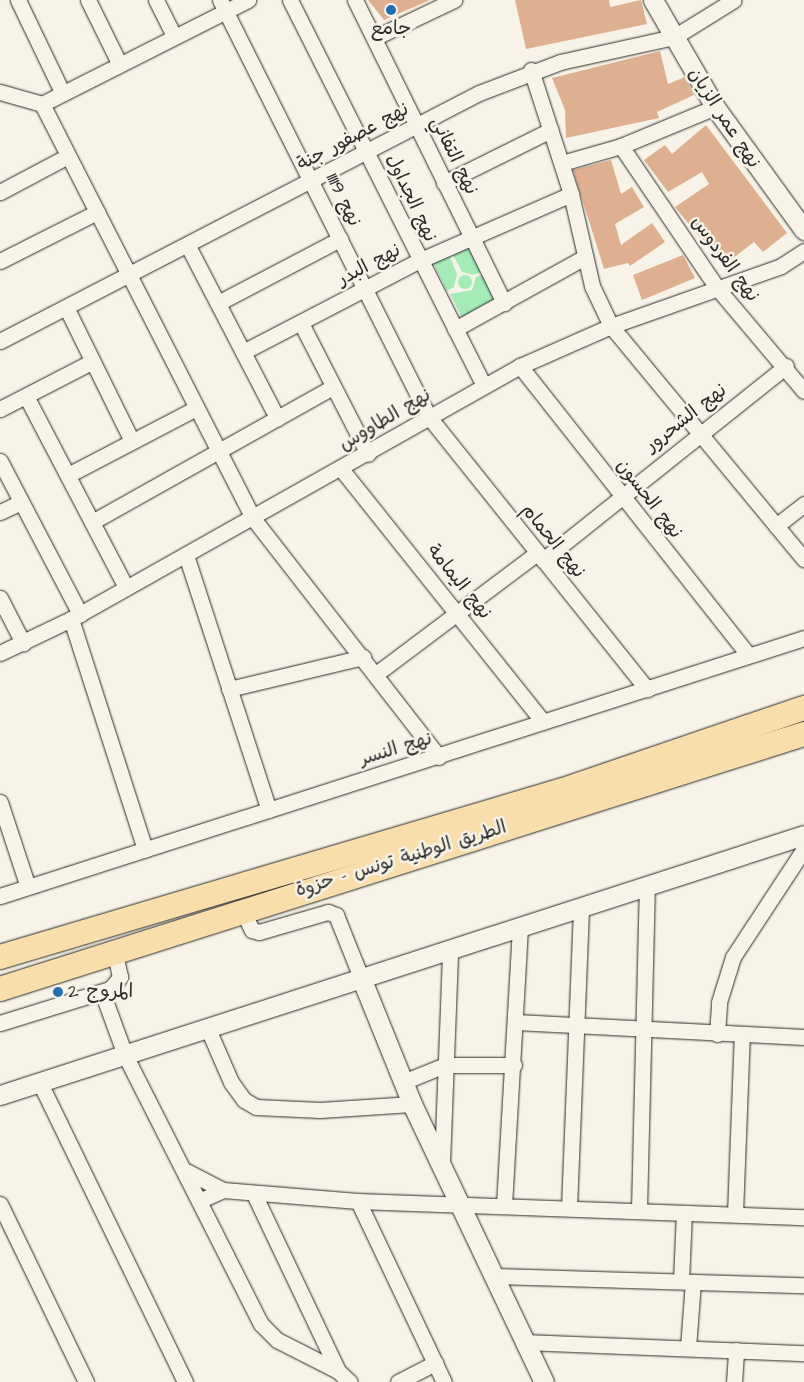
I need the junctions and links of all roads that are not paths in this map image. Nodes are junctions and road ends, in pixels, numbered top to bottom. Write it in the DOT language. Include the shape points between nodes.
graph roads {
  1 [pos="18,0"];
  2 [pos="88,0"];
  3 [pos="156,0"];
  4 [pos="248,0"];
  5 [pos="290,0"];
  6 [pos="355,0"];
  7 [pos="454,0"];
  8 [pos="653,0"];
  9 [pos="734,0"];
  10 [pos="223,6"];
  11 [pos="174,36"];
  12 [pos="674,37"];
  13 [pos="374,38"];
  14 [pos="119,63"];
  15 [pos="532,70"];
  16 [pos="0,92"];
  17 [pos="62,92"];
  18 [pos="42,104"];
  19 [pos="715,107"];
  20 [pos="416,126"];
  21 [pos="551,130"];
  22 [pos="621,146"];
  23 [pos="367,152"];
  24 [pos="68,156"];
  25 [pos="562,163"];
  26 [pos="312,181"];
  27 [pos="444,183"];
  28 [pos="1,189"];
  29 [pos="571,194"];
  30 [pos="96,212"];
  31 [pos="804,230"];
  32 [pos="471,237"];
  33 [pos="340,239"];
  34 [pos="188,246"];
  35 [pos="804,251"];
  36 [pos="584,257"];
  37 [pos="0,261"];
  38 [pos="418,261"];
  39 [pos="129,276"];
  40 [pos="718,289"];
  41 [pos="363,290"];
  42 [pos="218,303"];
  43 [pos="504,303"];
  44 [pos="66,307"];
  45 [pos="301,324"];
  46 [pos="611,326"];
  47 [pos="455,329"];
  48 [pos="0,341"];
  49 [pos="244,352"];
  50 [pos="91,362"];
  51 [pos="520,366"];
  52 [pos="786,366"];
  53 [pos="484,385"];
  54 [pos="333,387"];
  55 [pos="804,391"];
  56 [pos="26,396"];
  57 [pos="196,408"];
  58 [pos="0,409"];
  59 [pos="430,417"];
  60 [pos="277,418"];
  61 [pos="700,431"];
  62 [pos="132,441"];
  63 [pos="220,453"];
  64 [pos="368,454"];
  65 [pos="0,461"];
  66 [pos="342,470"];
  67 [pos="68,475"];
  68 [pos="620,495"];
  69 [pos="21,502"];
  70 [pos="804,504"];
  71 [pos="0,512"];
  72 [pos="252,517"];
  73 [pos="92,522"];
  74 [pos="776,526"];
  75 [pos="186,555"];
  76 [pos="540,556"];
  77 [pos="804,559"];
  78 [pos="126,587"];
  79 [pos="0,598"];
  80 [pos="461,614"];
  81 [pos="75,617"];
  82 [pos="804,638"];
  83 [pos="23,643"];
  84 [pos="0,653"];
  85 [pos="748,655"];
  86 [pos="362,657"];
  87 [pos="376,674"];
  88 [pos="229,689"];
  89 [pos="647,689"];
  90 [pos="804,708"];
  91 [pos="543,722"];
  92 [pos="804,734"];
  93 [pos="440,757"];
  94 [pos="0,802"];
  95 [pos="269,810"];
  96 [pos="804,835"];
  97 [pos="145,849"];
  98 [pos="804,849"];
  99 [pos="28,887"];
  100 [pos="647,887"];
  101 [pos="0,896"];
  102 [pos="242,909"];
  103 [pos="581,909"];
  104 [pos="520,929"];
  105 [pos="114,949"];
  106 [pos="450,952"];
  107 [pos="0,957"];
  108 [pos="362,980"];
  109 [pos="0,989"];
  110 [pos="102,992"];
  111 [pos="516,1022"];
  112 [pos="0,1024"];
  113 [pos="578,1025"];
  114 [pos="208,1029"];
  115 [pos="644,1029"];
  116 [pos="717,1034"];
  117 [pos="742,1035"];
  118 [pos="804,1038"];
  119 [pos="125,1055"];
  120 [pos="514,1065"];
  121 [pos="445,1066"];
  122 [pos="403,1082"];
  123 [pos="40,1083"];
  124 [pos="0,1095"];
  125 [pos="412,1104"];
  126 [pos="442,1163"];
  127 [pos="186,1171"];
  128 [pos="223,1190"];
  129 [pos="254,1194"];
  130 [pos="201,1200"];
  131 [pos="358,1201"];
  132 [pos="461,1203"];
  133 [pos="0,1204"];
  134 [pos="504,1205"];
  135 [pos="569,1208"];
  136 [pos="640,1210"];
  137 [pos="684,1213"];
  138 [pos="735,1214"];
  139 [pos="804,1217"];
  140 [pos="495,1276"];
  141 [pos="687,1281"];
  142 [pos="804,1285"];
  143 [pos="525,1342"];
  144 [pos="688,1348"];
  145 [pos="736,1350"];
  146 [pos="804,1353"];
  147 [pos="435,1364"];
  148 [pos="338,1371"];
  149 [pos="86,1382"];
  150 [pos="185,1382"];
  151 [pos="350,1382"];
  152 [pos="398,1382"];
  153 [pos="444,1382"];
  154 [pos="544,1382"];
  155 [pos="734,1382"];
  1 -- 17 [label="street"];
  2 -- 14 [label="street"];
  3 -- 11 [label="street"];
  4 -- 10 [label="street"];
  5 -- 23 [label="street, نهج الجداول"];
  6 -- 13 [label="street, نهج التفاني"];
  7 -- 13 [label="street"];
  8 -- 12 [label="street, نهج عمر الزيان"];
  9 -- 12 [label="street, نهج عصفور جنة"];
  10 -- 11 [label="street"];
  10 -- 26 [label="street, نهج 11119"];
  11 -- 14 [label="street"];
  12 -- 15 [label="street, نهج عصفور جنة"];
  12 -- 19 [label="street, نهج عمر الزيان"];
  13 -- 20 [label="street, نهج التفاني"];
  14 -- 17 [label="street"];
  15 -- 20 [label="street, نهج عصفور جنة"];
  15 -- 21 [label="street"];
  16 -- 18 [label="street"];
  17 -- 18 [label="street"];
  18 -- 24 [label="street"];
  19 -- 22 [label="street"];
  19 -- 31 [label="street, نهج عمر الزيان"];
  20 -- 23 [label="street, نهج عصفور جنة"];
  20 -- 27 [label="street, نهج التفاني"];
  21 -- 25 [label="street"];
  21 -- 27 [label="street"];
  22 -- 25 [label="street"];
  22 -- 40 [label="street, نهج الفردوس"];
  23 -- 26 [label="street, نهج عصفور جنة"];
  23 -- 38 [label="street, نهج الجداول"];
  24 -- 28 [label="street"];
  24 -- 30 [label="street"];
  25 -- 29 [label="street"];
  26 -- 33 [label="street, نهج 11119"];
  26 -- 34 [label="street, نهج عصفور جنة"];
  27 -- 32 [label="street, نهج التفاني"];
  29 -- 32 [label="street, نهج البدر"];
  29 -- 36 [label="street"];
  30 -- 37 [label="street"];
  30 -- 39 [label="street"];
  32 -- 38 [label="street, نهج البدر"];
  32 -- 43 [label="street, نهج التفاني"];
  33 -- 41 [label="street, نهج 11119"];
  33 -- 42 [label="street"];
  34 -- 39 [label="street, نهج عصفور جنة"];
  34 -- 42 [label="street"];
  35 -- 40 [label="street, نهج الطاووس" via="781,266"];
  36 -- 43 [label="street"];
  36 -- 46 [label="street"];
  38 -- 41 [label="street, نهج البدر"];
  38 -- 47 [label="street, نهج الجداول"];
  39 -- 44 [label="street, نهج عصفور جنة"];
  39 -- 57 [label="street"];
  40 -- 46 [label="street, نهج الطاووس"];
  40 -- 52 [label="street, نهج الفردوس"];
  41 -- 45 [label="street, نهج البدر"];
  41 -- 59 [label="street, نهج 11119"];
  42 -- 49 [label="street"];
  43 -- 47 [label="street"];
  44 -- 48 [label="street, نهج عصفور جنة"];
  44 -- 50 [label="street"];
  45 -- 49 [label="street, نهج البدر"];
  45 -- 54 [label="street"];
  46 -- 51 [label="street, نهج الطاووس"];
  46 -- 61 [label="street"];
  47 -- 53 [label="street, نهج الجداول"];
  49 -- 60 [label="street"];
  50 -- 56 [label="street"];
  50 -- 62 [label="street"];
  51 -- 53 [label="street, نهج الطاووس"];
  51 -- 68 [label="street, نهج الحسون"];
  52 -- 55 [label="street, نهج الفردوس"];
  52 -- 61 [label="street, نهج الشحرور"];
  53 -- 59 [label="street, نهج الطاووس"];
  54 -- 60 [label="street"];
  54 -- 64 [label="street"];
  56 -- 58 [label="street"];
  56 -- 67 [label="street"];
  57 -- 62 [label="street"];
  57 -- 63 [label="street"];
  59 -- 64 [label="street, نهج الطاووس"];
  59 -- 76 [label="street, نهج الحمام"];
  60 -- 63 [label="street"];
  61 -- 68 [label="street, نهج الشحرور"];
  61 -- 74 [label="street"];
  62 -- 67 [label="street"];
  63 -- 72 [label="street"];
  63 -- 73 [label="street"];
  64 -- 66 [label="street, نهج الطاووس"];
  65 -- 69 [label="street"];
  66 -- 72 [label="street, نهج الطاووس"];
  66 -- 80 [label="street, نهج اليمامة"];
  67 -- 73 [label="street"];
  68 -- 76 [label="street, نهج الشحرور"];
  68 -- 85 [label="street, نهج الحسون"];
  69 -- 71 [label="street"];
  69 -- 81 [label="street"];
  70 -- 74 [label="street"];
  72 -- 75 [label="street, نهج الطاووس"];
  72 -- 86 [label="street"];
  73 -- 78 [label="street"];
  74 -- 77 [label="street"];
  75 -- 78 [label="street, نهج الطاووس"];
  75 -- 88 [label="street"];
  76 -- 80 [label="street, نهج الشحرور"];
  76 -- 89 [label="street, نهج الحمام"];
  78 -- 81 [label="street, نهج الطاووس"];
  79 -- 83 [label="street"];
  80 -- 87 [label="street, نهج الشحرور"];
  80 -- 91 [label="street, نهج اليمامة"];
  81 -- 83 [label="street, نهج الطاووس"];
  81 -- 97 [label="street"];
  82 -- 85 [label="street, نهج النسر"];
  83 -- 84 [label="street, نهج الطاووس"];
  85 -- 89 [label="street, نهج النسر"];
  86 -- 87 [label="street"];
  86 -- 88 [label="street"];
  87 -- 93 [label="street"];
  88 -- 95 [label="street"];
  89 -- 91 [label="street, نهج النسر"];
  90 -- 107 [label="highway, الطريق الوطنية تونس - حزوة" via="564,790"];
  91 -- 93 [label="street, نهج النسر"];
  92 -- 102 [label="highway, الطريق الوطنية تونس - حزوة"];
  93 -- 95 [label="street, نهج النسر"];
  94 -- 99 [label="street"];
  95 -- 97 [label="street, نهج النسر"];
  96 -- 100 [label="street"];
  97 -- 99 [label="street, نهج النسر"];
  98 -- 116 [label="street" via="733,957 719,1002"];
  99 -- 101 [label="street, نهج النسر"];
  100 -- 103 [label="street"];
  100 -- 115 [label="street"];
  102 -- 105 [label="highway, الطريق الوطنية تونس - حزوة"];
  102 -- 108 [label="street" via="252,930 259,932 323,913 336,915"];
  103 -- 104 [label="street"];
  103 -- 113 [label="street"];
  104 -- 106 [label="street"];
  104 -- 111 [label="street"];
  105 -- 109 [label="highway, الطريق الوطنية تونس - حزوة"];
  105 -- 110 [label="street" via="120,976 116,984"];
  106 -- 108 [label="street"];
  106 -- 121 [label="street"];
  108 -- 114 [label="street"];
  108 -- 122 [label="street"];
  110 -- 112 [label="street"];
  110 -- 119 [label="street"];
  111 -- 113 [label="street"];
  111 -- 120 [label="street"];
  113 -- 115 [label="street"];
  113 -- 135 [label="street"];
  114 -- 119 [label="street"];
  114 -- 125 [label="street" via="231,1082 244,1100 256,1106 320,1110"];
  115 -- 116 [label="street"];
  115 -- 136 [label="street"];
  116 -- 117 [label="street"];
  117 -- 118 [label="street"];
  117 -- 138 [label="street"];
  119 -- 123 [label="street"];
  119 -- 127 [label="street"];
  120 -- 121 [label="street"];
  120 -- 134 [label="street"];
  121 -- 122 [label="street"];
  121 -- 126 [label="street"];
  122 -- 125 [label="street"];
  123 -- 124 [label="street"];
  123 -- 150 [label="street"];
  125 -- 126 [label="street"];
  126 -- 132 [label="street"];
  127 -- 128 [label="street"];
  127 -- 130 [label="street"];
  128 -- 129 [label="street"];
  128 -- 130 [label="street"];
  129 -- 131 [label="street"];
  129 -- 148 [label="street"];
  130 -- 148 [label="street" via="261,1324 277,1340"];
  131 -- 132 [label="street"];
  131 -- 147 [label="street"];
  132 -- 134 [label="street"];
  132 -- 140 [label="street"];
  133 -- 149 [label="street"];
  134 -- 135 [label="street"];
  135 -- 136 [label="street"];
  136 -- 137 [label="street"];
  137 -- 138 [label="street"];
  137 -- 141 [label="street"];
  138 -- 139 [label="street"];
  140 -- 141 [label="street"];
  140 -- 143 [label="street"];
  141 -- 142 [label="street"];
  141 -- 144 [label="street"];
  143 -- 144 [label="street"];
  143 -- 154 [label="street"];
  144 -- 145 [label="street"];
  145 -- 146 [label="street"];
  145 -- 155 [label="street"];
  147 -- 152 [label="street"];
  147 -- 153 [label="street"];
  148 -- 151 [label="street"];
}
